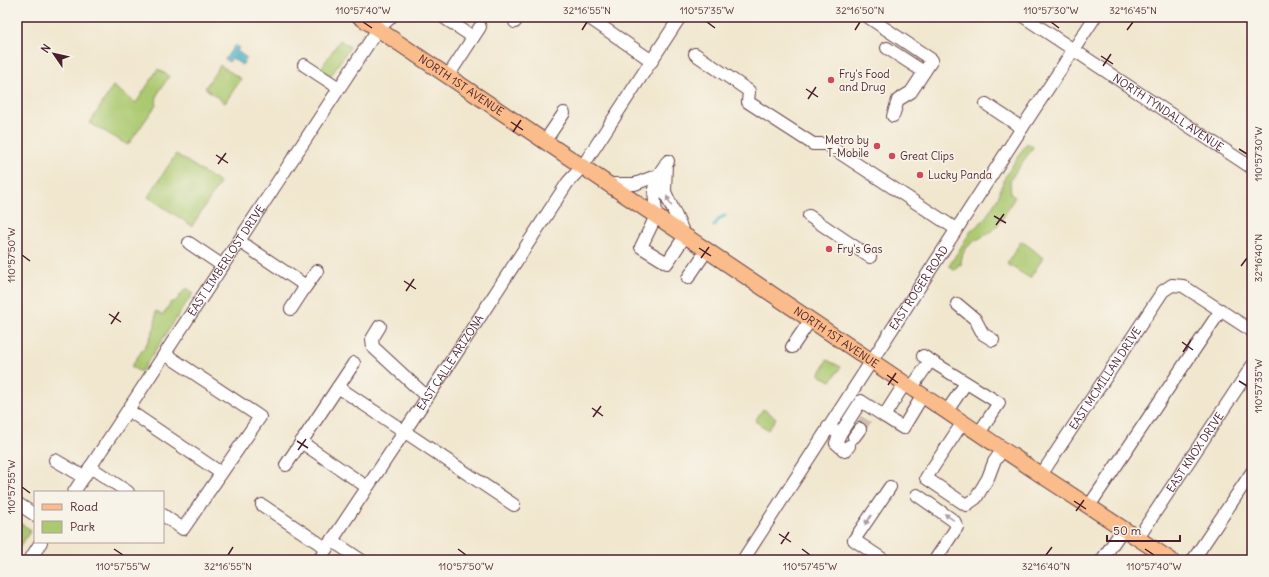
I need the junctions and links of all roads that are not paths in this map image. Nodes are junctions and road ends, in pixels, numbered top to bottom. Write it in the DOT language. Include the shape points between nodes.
graph roads {
  1 [pos="360,17"];
  2 [pos="391,17"];
  3 [pos="443,17"];
  4 [pos="588,17"];
  5 [pos="680,17"];
  6 [pos="868,17"];
  7 [pos="1024,17"];
  8 [pos="1095,17"];
  9 [pos="380,23"];
  10 [pos="887,48"];
  11 [pos="1073,50"];
  12 [pos="695,54"];
  13 [pos="652,61"];
  14 [pos="304,65"];
  15 [pos="924,72"];
  16 [pos="448,76"];
  17 [pos="339,88"];
  18 [pos="986,104"];
  19 [pos="564,114"];
  20 [pos="893,116"];
  21 [pos="1022,128"];
  22 [pos="545,141"];
  23 [pos="582,167"];
  24 [pos="1252,168"];
  25 [pos="658,175"];
  26 [pos="607,184"];
  27 [pos="656,216"];
  28 [pos="809,216"];
  29 [pos="956,229"];
  30 [pos="685,236"];
  31 [pos="239,241"];
  32 [pos="190,243"];
  33 [pos="707,250"];
  34 [pos="870,257"];
  35 [pos="223,266"];
  36 [pos="317,271"];
  37 [pos="688,278"];
  38 [pos="306,286"];
  39 [pos="957,304"];
  40 [pos="291,309"];
  41 [pos="1220,310"];
  42 [pos="811,319"];
  43 [pos="380,326"];
  44 [pos="1252,331"];
  45 [pos="993,340"];
  46 [pos="792,347"];
  47 [pos="165,354"];
  48 [pos="872,360"];
  49 [pos="354,364"];
  50 [pos="1252,366"];
  51 [pos="966,383"];
  52 [pos="338,387"];
  53 [pos="914,388"];
  54 [pos="427,397"];
  55 [pos="872,409"];
  56 [pos="128,410"];
  57 [pos="947,411"];
  58 [pos="884,416"];
  59 [pos="963,422"];
  60 [pos="828,428"];
  61 [pos="404,431"];
  62 [pos="979,433"];
  63 [pos="840,434"];
  64 [pos="301,442"];
  65 [pos="1003,449"];
  66 [pos="55,460"];
  67 [pos="286,465"];
  68 [pos="87,472"];
  69 [pos="1252,472"];
  70 [pos="221,473"];
  71 [pos="1041,475"];
  72 [pos="367,487"];
  73 [pos="890,487"];
  74 [pos="75,491"];
  75 [pos="126,491"];
  76 [pos="917,495"];
  77 [pos="17,503"];
  78 [pos="262,505"];
  79 [pos="514,505"];
  80 [pos="1088,506"];
  81 [pos="34,514"];
  82 [pos="164,516"];
  83 [pos="1123,529"];
  84 [pos="1138,538"];
  85 [pos="40,543"];
  86 [pos="329,544"];
  87 [pos="1162,558"];
  88 [pos="30,560"];
  89 [pos="319,560"];
  90 [pos="361,560"];
  91 [pos="743,560"];
  92 [pos="884,560"];
  93 [pos="935,560"];
  94 [pos="1102,560"];
  95 [pos="1194,560"];
  1 -- 9 [label="main road, NORTH 1ST AVENUE"];
  2 -- 9 [label="street, EAST LIMBERLOST DRIVE"];
  3 -- 16 [label="street" via="477,32"];
  4 -- 13 [label="street"];
  5 -- 13 [label="street"];
  6 -- 15 [label="street" via="932,60"];
  7 -- 11 [label="street, NORTH TYNDALL AVENUE"];
  8 -- 11 [label="street, EAST ROGER ROAD"];
  9 -- 16 [label="main road, NORTH 1ST AVENUE"];
  9 -- 17 [label="street, EAST LIMBERLOST DRIVE"];
  10 -- 15 [label="street"];
  11 -- 21 [label="street, EAST ROGER ROAD"];
  11 -- 24 [label="street, NORTH TYNDALL AVENUE"];
  12 -- 29 [label="street" via="749,91 748,102 812,144 826,144"];
  13 -- 23 [label="street"];
  14 -- 17 [label="street"];
  15 -- 20 [label="street" via="910,92 898,100"];
  16 -- 22 [label="main road, NORTH 1ST AVENUE"];
  17 -- 31 [label="street, EAST LIMBERLOST DRIVE"];
  18 -- 21 [label="street"];
  19 -- 22 [label="street"];
  21 -- 29 [label="street, EAST ROGER ROAD"];
  22 -- 23 [label="main road, NORTH 1ST AVENUE"];
  23 -- 26 [label="main road, NORTH 1ST AVENUE"];
  23 -- 54 [label="street, EAST CALLE ARIZONA" via="568,182"];
  25 -- 26 [label="street" via="635,184"];
  25 -- 27 [label="street" via="654,190"];
  30 -- 25 [label="street, one-way" via="664,192 667,162"];
  26 -- 27 [label="main road, NORTH 1ST AVENUE"];
  27 -- 30 [label="main road, NORTH 1ST AVENUE"];
  27 -- 30 [label="street" via="641,247 667,263"];
  28 -- 34 [label="street"];
  29 -- 48 [label="street, EAST ROGER ROAD" via="912,306"];
  30 -- 33 [label="main road, NORTH 1ST AVENUE"];
  31 -- 35 [label="street, EAST LIMBERLOST DRIVE"];
  31 -- 38 [label="street"];
  32 -- 35 [label="street"];
  33 -- 37 [label="street"];
  33 -- 42 [label="main road, NORTH 1ST AVENUE"];
  35 -- 47 [label="street, EAST LIMBERLOST DRIVE"];
  36 -- 38 [label="street"];
  38 -- 40 [label="street"];
  39 -- 45 [label="street" via="975,319 983,334"];
  41 -- 44 [label="street"];
  41 -- 71 [label="street, EAST MCMILLAN DRIVE" via="1184,286 1172,285 1163,291"];
  41 -- 80 [label="street"];
  42 -- 46 [label="street"];
  42 -- 48 [label="main road, NORTH 1ST AVENUE"];
  43 -- 54 [label="street" via="372,339 373,347"];
  47 -- 56 [label="street, EAST LIMBERLOST DRIVE"];
  47 -- 70 [label="street" via="260,417"];
  48 -- 53 [label="main road, NORTH 1ST AVENUE"];
  48 -- 60 [label="street, EAST ROGER ROAD"];
  49 -- 52 [label="street"];
  50 -- 84 [label="street, EAST KNOX DRIVE"];
  51 -- 53 [label="street" via="926,359"];
  51 -- 57 [label="street"];
  51 -- 62 [label="street" via="999,403"];
  52 -- 61 [label="street"];
  52 -- 64 [label="street"];
  53 -- 57 [label="main road, NORTH 1ST AVENUE"];
  53 -- 58 [label="street"];
  53 -- 58 [label="street" via="903,428"];
  54 -- 61 [label="street, EAST CALLE ARIZONA"];
  55 -- 58 [label="street"];
  55 -- 63 [label="street" via="861,401"];
  55 -- 63 [label="street" via="846,450 836,443"];
  56 -- 68 [label="street, EAST LIMBERLOST DRIVE"];
  56 -- 70 [label="street"];
  57 -- 59 [label="main road, NORTH 1ST AVENUE"];
  59 -- 62 [label="main road, NORTH 1ST AVENUE"];
  59 -- 65 [label="street" via="926,478 966,505 976,498"];
  60 -- 63 [label="street"];
  60 -- 91 [label="street, EAST ROGER ROAD"];
  61 -- 72 [label="street, EAST CALLE ARIZONA"];
  61 -- 79 [label="street"];
  62 -- 65 [label="main road, NORTH 1ST AVENUE"];
  64 -- 67 [label="street"];
  64 -- 72 [label="street"];
  65 -- 71 [label="main road, NORTH 1ST AVENUE"];
  66 -- 68 [label="street"];
  68 -- 74 [label="street, EAST LIMBERLOST DRIVE"];
  68 -- 75 [label="street"];
  69 -- 95 [label="street"];
  70 -- 82 [label="street" via="183,528"];
  71 -- 80 [label="main road, NORTH 1ST AVENUE"];
  72 -- 86 [label="street, EAST CALLE ARIZONA"];
  73 -- 92 [label="street, one-way" via="854,540"];
  93 -- 76 [label="street, one-way" via="957,527 954,521"];
  77 -- 81 [label="street"];
  78 -- 86 [label="street"];
  80 -- 83 [label="main road, NORTH 1ST AVENUE"];
  83 -- 84 [label="main road, NORTH 1ST AVENUE"];
  83 -- 94 [label="street"];
  84 -- 87 [label="main road, NORTH 1ST AVENUE"];
  85 -- 88 [label="street"];
  86 -- 89 [label="street, EAST CALLE ARIZONA"];
  86 -- 90 [label="street"];
}
